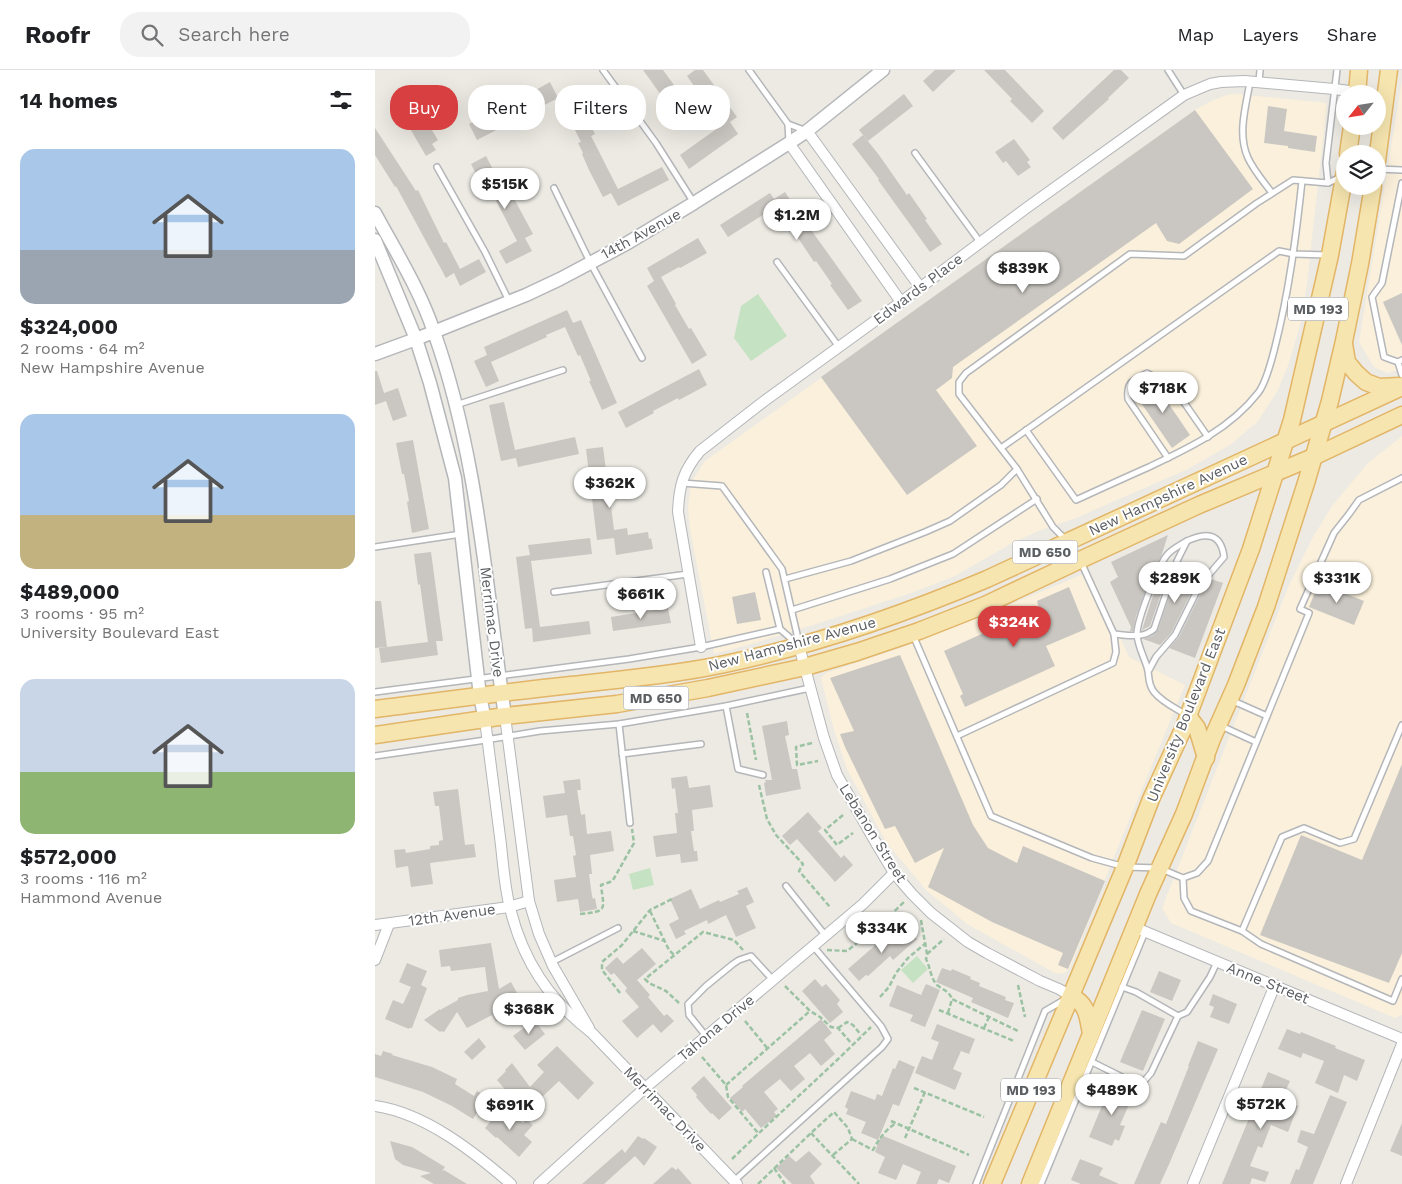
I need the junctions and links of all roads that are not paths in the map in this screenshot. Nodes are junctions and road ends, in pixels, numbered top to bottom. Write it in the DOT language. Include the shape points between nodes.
graph roads {
  1 [pos="603,70"];
  2 [pos="749,70"];
  3 [pos="883,70"];
  4 [pos="1168,70"];
  5 [pos="1260,70"];
  6 [pos="1337,70"];
  7 [pos="1359,70"];
  8 [pos="1389,70"];
  9 [pos="1255,82"];
  10 [pos="1358,85"];
  11 [pos="1334,89"];
  12 [pos="1184,94"];
  13 [pos="788,124"];
  14 [pos="807,131"];
  15 [pos="789,143"];
  16 [pos="1379,145"];
  17 [pos="915,153"];
  18 [pos="437,167"];
  19 [pos="1386,169"];
  20 [pos="1402,170"];
  21 [pos="1336,179"];
  22 [pos="1302,181"];
  23 [pos="1328,183"];
  24 [pos="1402,183"];
  25 [pos="553,188"];
  26 [pos="1272,193"];
  27 [pos="1341,195"];
  28 [pos="1372,195"];
  29 [pos="694,204"];
  30 [pos="375,213"];
  31 [pos="375,240"];
  32 [pos="980,242"];
  33 [pos="1294,254"];
  34 [pos="1330,255"];
  35 [pos="590,262"];
  36 [pos="777,262"];
  37 [pos="920,287"];
  38 [pos="509,302"];
  39 [pos="901,302"];
  40 [pos="434,332"];
  41 [pos="416,339"];
  42 [pos="1344,342"];
  43 [pos="839,347"];
  44 [pos="375,354"];
  45 [pos="642,358"];
  46 [pos="1400,361"];
  47 [pos="563,370"];
  48 [pos="1402,376"];
  49 [pos="1402,387"];
  50 [pos="456,406"];
  51 [pos="1402,415"];
  52 [pos="1323,425"];
  53 [pos="1026,430"];
  54 [pos="1208,437"];
  55 [pos="1285,441"];
  56 [pos="1001,448"];
  57 [pos="1313,457"];
  58 [pos="1168,458"];
  59 [pos="1017,470"];
  60 [pos="1276,472"];
  61 [pos="1402,478"];
  62 [pos="681,483"];
  63 [pos="1037,499"];
  64 [pos="461,534"];
  65 [pos="1067,541"];
  66 [pos="1187,541"];
  67 [pos="375,547"];
  68 [pos="1079,560"];
  69 [pos="766,572"];
  70 [pos="688,574"];
  71 [pos="785,580"];
  72 [pos="555,592"];
  73 [pos="792,610"];
  74 [pos="780,630"];
  75 [pos="912,633"];
  76 [pos="1114,634"];
  77 [pos="1137,636"];
  78 [pos="799,646"];
  79 [pos="701,647"];
  80 [pos="805,667"];
  81 [pos="1149,670"];
  82 [pos="499,676"];
  83 [pos="478,679"];
  84 [pos="811,688"];
  85 [pos="375,692"];
  86 [pos="502,693"];
  87 [pos="480,696"];
  88 [pos="1230,699"];
  89 [pos="726,706"];
  90 [pos="375,709"];
  91 [pos="505,716"];
  92 [pos="1188,716"];
  93 [pos="1267,716"];
  94 [pos="485,720"];
  95 [pos="619,724"];
  96 [pos="1219,725"];
  97 [pos="1402,725"];
  98 [pos="375,735"];
  99 [pos="508,736"];
  100 [pos="957,736"];
  101 [pos="487,740"];
  102 [pos="1256,742"];
  103 [pos="701,744"];
  104 [pos="622,754"];
  105 [pos="375,756"];
  106 [pos="1206,758"];
  107 [pos="763,775"];
  108 [pos="630,823"];
  109 [pos="1125,868"];
  110 [pos="1159,868"];
  111 [pos="894,873"];
  112 [pos="1183,878"];
  113 [pos="786,886"];
  114 [pos="529,901"];
  115 [pos="509,907"];
  116 [pos="389,924"];
  117 [pos="375,926"];
  118 [pos="619,928"];
  119 [pos="1139,930"];
  120 [pos="1242,931"];
  121 [pos="826,936"];
  122 [pos="813,946"];
  123 [pos="375,960"];
  124 [pos="551,962"];
  125 [pos="1217,962"];
  126 [pos="1402,979"];
  127 [pos="773,980"];
  128 [pos="1275,985"];
  129 [pos="1122,987"];
  130 [pos="1071,996"];
  131 [pos="1178,1016"];
  132 [pos="592,1033"];
  133 [pos="1091,1033"];
  134 [pos="706,1036"];
  135 [pos="1402,1038"];
  136 [pos="1402,1044"];
  137 [pos="1092,1062"];
  138 [pos="645,1088"];
  139 [pos="375,1106"];
  140 [pos="736,1182"];
  141 [pos="511,1184"];
  142 [pos="539,1184"];
  143 [pos="977,1184"];
  144 [pos="992,1184"];
  145 [pos="1029,1184"];
  146 [pos="1041,1184"];
  147 [pos="1193,1184"];
  148 [pos="1346,1184"];
  1 -- 29 [label="lane" via="656,143"];
  2 -- 13 [label="lane"];
  3 -- 14 [label="street, 14th Avenue"];
  4 -- 12 [label="lane"];
  5 -- 9 [label="lane"];
  6 -- 11 [label="lane"];
  7 -- 10 [label="main road"];
  8 -- 16 [label="main road"];
  9 -- 11 [label="street, Edwards Place"];
  9 -- 12 [label="street, Edwards Place" via="1221,82"];
  9 -- 26 [label="lane" via="1242,128 1243,143 1248,158"];
  11 -- 23 [label="lane" via="1326,163"];
  12 -- 32 [label="street, Edwards Place"];
  13 -- 14 [label="lane"];
  13 -- 15 [label="lane"];
  14 -- 15 [label="street, 14th Avenue"];
  14 -- 37 [label="street"];
  15 -- 29 [label="street, 14th Avenue"];
  15 -- 39 [label="street"];
  17 -- 32 [label="lane"];
  18 -- 38 [label="lane"];
  19 -- 20 [label="lane"];
  21 -- 23 [label="lane"];
  22 -- 23 [label="lane"];
  22 -- 26 [label="lane" via="1293,180"];
  22 -- 33 [label="lane"];
  24 -- 46 [label="lane" via="1382,283 1371,297 1385,356"];
  25 -- 35 [label="lane"];
  26 -- 56 [label="lane" via="1184,256 1129,254 966,373 959,382 959,394"];
  27 -- 34 [label="main road, University Boulevard East / MD 193"];
  28 -- 42 [label="main road, MD 193"];
  29 -- 35 [label="street, 14th Avenue"];
  30 -- 40 [label="street, Merrimac Drive" via="417,291"];
  31 -- 41 [label="street, Merrimac Drive"];
  32 -- 37 [label="street, Edwards Place"];
  33 -- 34 [label="lane"];
  33 -- 53 [label="lane" via="1279,251"];
  33 -- 54 [label="lane" via="1284,313 1260,391"];
  34 -- 55 [label="main road, University Boulevard East / MD 193"];
  35 -- 38 [label="street, 14th Avenue"];
  35 -- 45 [label="lane"];
  36 -- 43 [label="lane"];
  37 -- 39 [label="street, Edwards Place"];
  38 -- 40 [label="street, 14th Avenue"];
  39 -- 43 [label="street, Edwards Place"];
  40 -- 41 [label="street, 14th Avenue"];
  40 -- 50 [label="street, Merrimac Drive"];
  41 -- 44 [label="street, 14th Avenue"];
  41 -- 64 [label="street, Merrimac Drive" via="455,478"];
  42 -- 49 [label="main road" via="1347,362 1366,382 1379,387"];
  42 -- 52 [label="main road, MD 193"];
  43 -- 62 [label="street, Edwards Place" via="700,451 687,467"];
  46 -- 48 [label="lane"];
  47 -- 50 [label="lane"];
  49 -- 52 [label="main road, New Hampshire Avenue / MD 650"];
  50 -- 82 [label="street, Merrimac Drive" via="480,525"];
  51 -- 57 [label="main road, New Hampshire Avenue / MD 650"];
  52 -- 55 [label="main road, New Hampshire Avenue / MD 650"];
  52 -- 57 [label="main road, MD 193"];
  53 -- 56 [label="lane"];
  53 -- 58 [label="lane" via="1076,500"];
  54 -- 58 [label="lane"];
  54 -- 58 [label="lane" via="1174,388 1147,373 1140,376 1127,389 1128,399"];
  55 -- 60 [label="main road, University Boulevard East / MD 193"];
  55 -- 65 [label="main road, New Hampshire Avenue / MD 650"];
  56 -- 59 [label="lane"];
  57 -- 60 [label="main road, New Hampshire Avenue / MD 650"];
  57 -- 88 [label="main road, MD 193" via="1266,607"];
  59 -- 63 [label="lane"];
  59 -- 71 [label="lane" via="950,521 851,561"];
  60 -- 68 [label="main road, New Hampshire Avenue / MD 650"];
  60 -- 92 [label="main road, University Boulevard East / MD 193" via="1251,549"];
  61 -- 93 [label="lane" via="1359,500 1334,533 1300,609 1309,613"];
  62 -- 70 [label="street, Edwards Place" via="678,512"];
  62 -- 71 [label="lane" via="723,486 782,569"];
  63 -- 65 [label="lane" via="1053,527"];
  63 -- 73 [label="lane" via="953,554 889,579"];
  64 -- 67 [label="lane"];
  64 -- 83 [label="street, Merrimac Drive"];
  65 -- 68 [label="lane"];
  65 -- 78 [label="main road, New Hampshire Avenue / MD 650" via="931,603"];
  66 -- 77 [label="lane" via="1168,554 1159,566"];
  66 -- 77 [label="lane" via="1154,629"];
  66 -- 81 [label="lane" via="1209,535 1219,541 1224,557 1200,585 1175,635 1156,656"];
  68 -- 75 [label="main road, New Hampshire Avenue / MD 650" via="985,605"];
  68 -- 76 [label="lane"];
  69 -- 74 [label="lane"];
  70 -- 72 [label="lane"];
  70 -- 79 [label="street, Edwards Place"];
  71 -- 73 [label="lane"];
  73 -- 78 [label="lane"];
  74 -- 78 [label="lane"];
  74 -- 79 [label="lane"];
  75 -- 80 [label="main road, New Hampshire Avenue / MD 650"];
  75 -- 100 [label="lane"];
  76 -- 77 [label="lane"];
  76 -- 100 [label="lane" via="1117,652 1113,663"];
  77 -- 81 [label="lane"];
  78 -- 80 [label="street, Lebanon Street"];
  78 -- 86 [label="main road, New Hampshire Avenue / MD 650" via="681,673"];
  79 -- 82 [label="lane"];
  80 -- 84 [label="street, Lebanon Street"];
  80 -- 91 [label="main road, New Hampshire Avenue / MD 650" via="617,704"];
  81 -- 92 [label="lane" via="1148,678 1154,693"];
  82 -- 83 [label="lane"];
  82 -- 86 [label="street, Merrimac Drive"];
  83 -- 85 [label="lane"];
  83 -- 87 [label="street, Merrimac Drive"];
  84 -- 89 [label="lane"];
  84 -- 111 [label="street, Lebanon Street" via="837,775"];
  86 -- 87 [label="main road, New Hampshire Avenue / MD 650"];
  86 -- 91 [label="street, Merrimac Drive"];
  87 -- 90 [label="main road, New Hampshire Avenue / MD 650"];
  87 -- 94 [label="street, Merrimac Drive"];
  88 -- 93 [label="lane"];
  88 -- 96 [label="main road, MD 193"];
  89 -- 95 [label="lane"];
  89 -- 107 [label="lane" via="738,769"];
  91 -- 94 [label="main road, New Hampshire Avenue / MD 650"];
  91 -- 99 [label="street, Merrimac Drive"];
  92 -- 106 [label="main road" via="1197,728"];
  92 -- 109 [label="main road, University Boulevard East / MD 193"];
  93 -- 102 [label="lane"];
  94 -- 98 [label="main road, New Hampshire Avenue / MD 650"];
  94 -- 101 [label="street, Merrimac Drive"];
  95 -- 99 [label="lane"];
  95 -- 104 [label="lane"];
  96 -- 102 [label="lane"];
  96 -- 106 [label="main road, MD 193"];
  97 -- 120 [label="lane" via="1354,839 1339,843 1304,828 1282,837"];
  99 -- 101 [label="lane"];
  99 -- 114 [label="street, Merrimac Drive"];
  100 -- 109 [label="lane" via="991,816 1092,858"];
  101 -- 105 [label="lane"];
  101 -- 115 [label="street, Merrimac Drive"];
  102 -- 112 [label="lane" via="1208,860 1197,874"];
  103 -- 104 [label="lane"];
  104 -- 108 [label="lane"];
  106 -- 110 [label="main road, MD 193"];
  109 -- 110 [label="lane"];
  109 -- 130 [label="main road, University Boulevard East / MD 193"];
  110 -- 112 [label="lane"];
  110 -- 119 [label="main road, MD 193"];
  111 -- 121 [label="street, Tahona Drive"];
  111 -- 130 [label="street, Lebanon Street" via="925,907 968,942"];
  112 -- 120 [label="lane" via="1184,898 1191,911"];
  113 -- 121 [label="lane"];
  114 -- 115 [label="street, 12th Avenue"];
  114 -- 124 [label="street, Merrimac Drive"];
  115 -- 116 [label="street, 12th Avenue"];
  115 -- 132 [label="street, Merrimac Drive" via="532,967 551,995 573,1019"];
  116 -- 117 [label="street, 12th Avenue"];
  116 -- 123 [label="street"];
  118 -- 124 [label="lane"];
  119 -- 125 [label="street, Anne Street"];
  119 -- 129 [label="lane"];
  119 -- 133 [label="main road, MD 193"];
  120 -- 126 [label="lane" via="1261,944 1393,1001"];
  121 -- 122 [label="street, Tahona Drive"];
  122 -- 127 [label="street, Tahona Drive"];
  122 -- 140 [label="lane" via="881,1026 887,1039"];
  124 -- 132 [label="street, Merrimac Drive"];
  125 -- 128 [label="street, Anne Street"];
  125 -- 131 [label="lane" via="1187,1012"];
  127 -- 134 [label="street, Tahona Drive"];
  127 -- 134 [label="lane" via="751,956 739,960 706,986 688,1004 689,1015"];
  128 -- 135 [label="street, Anne Street"];
  128 -- 147 [label="street"];
  129 -- 131 [label="lane"];
  129 -- 137 [label="lane"];
  130 -- 133 [label="main road" via="1081,1001"];
  130 -- 143 [label="lane" via="1045,1011"];
  130 -- 144 [label="main road, University Boulevard East / MD 193"];
  131 -- 137 [label="lane" via="1145,1080 1136,1084"];
  132 -- 138 [label="street, Merrimac Drive"];
  133 -- 145 [label="main road, MD 193"];
  134 -- 138 [label="street, Tahona Drive"];
  136 -- 148 [label="street"];
  137 -- 146 [label="lane"];
  138 -- 140 [label="street, Merrimac Drive"];
  138 -- 142 [label="street, Tahona Drive"];
  139 -- 141 [label="street" via="425,1123"];
}
